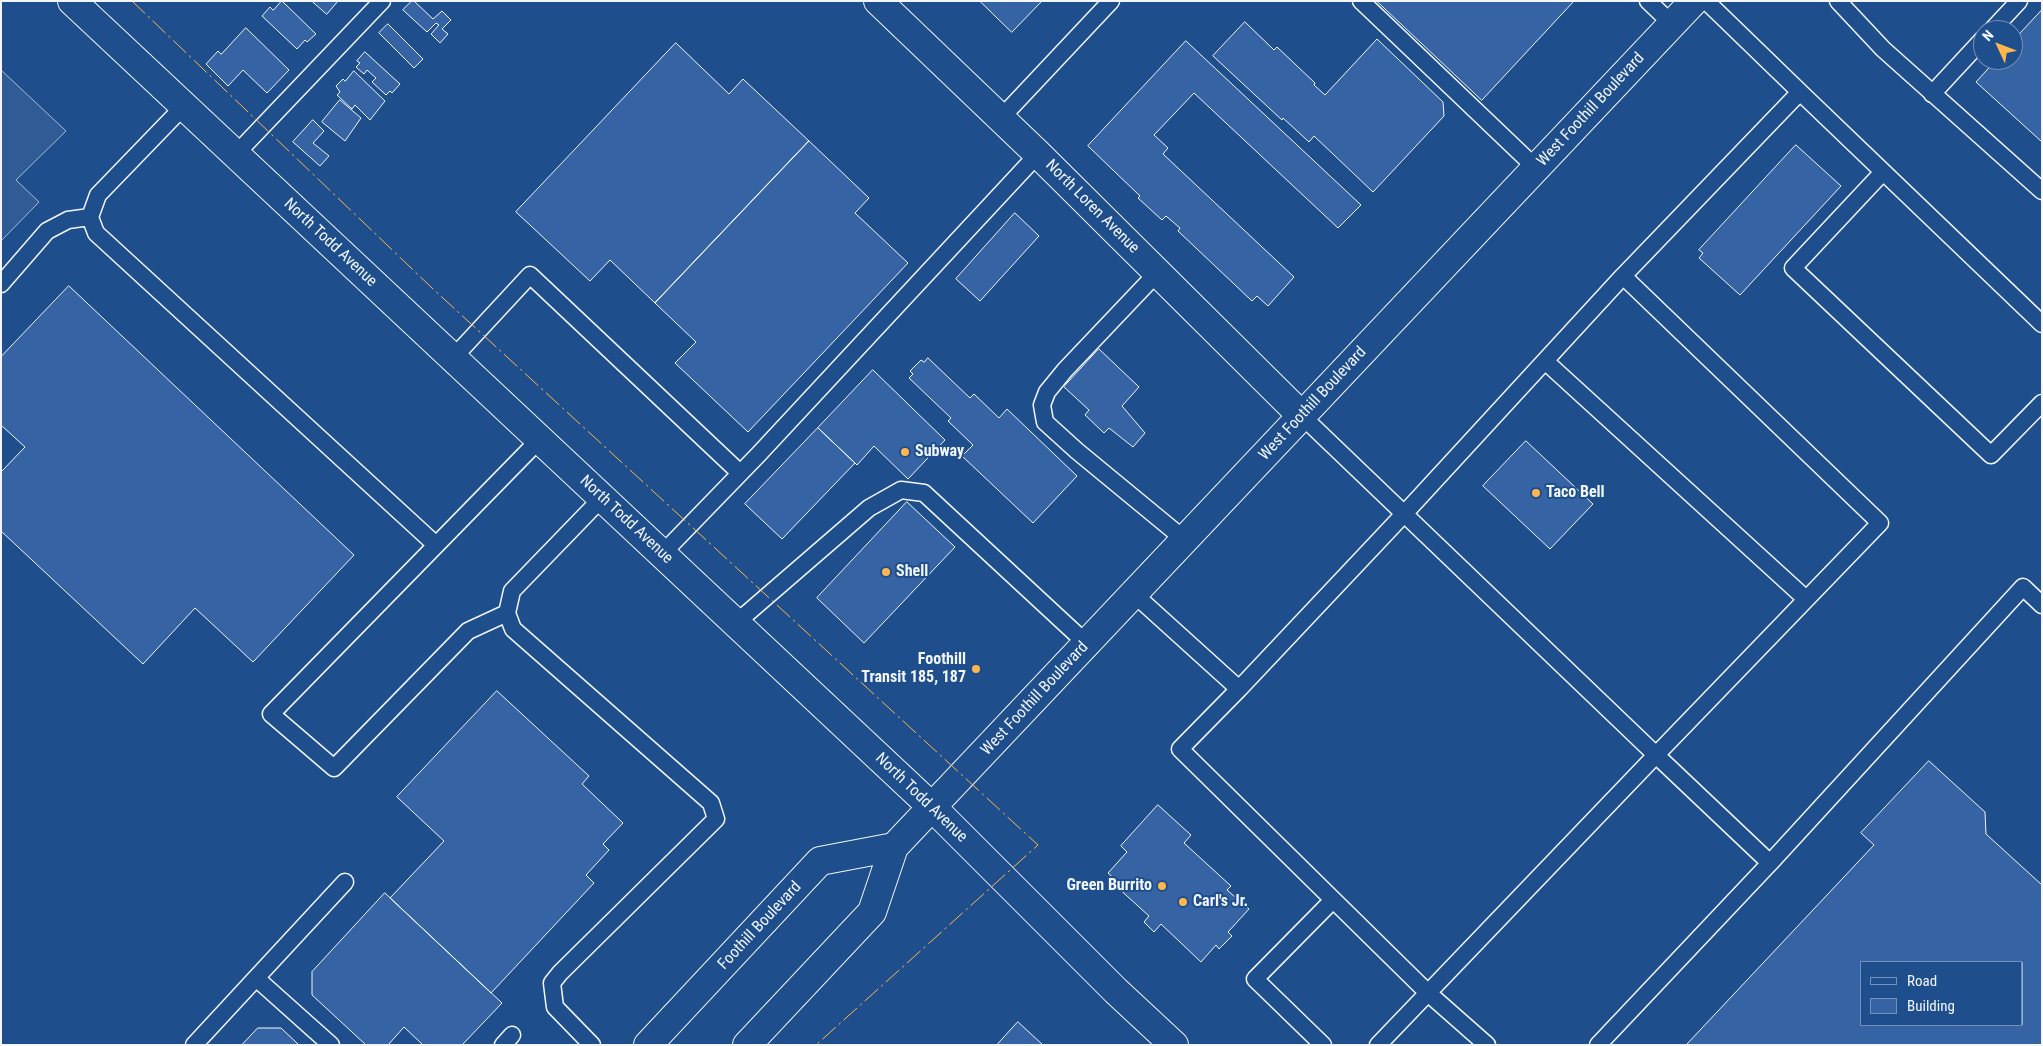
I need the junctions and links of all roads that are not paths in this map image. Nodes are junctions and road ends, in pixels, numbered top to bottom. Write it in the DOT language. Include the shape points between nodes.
graph roads {
  1 [pos="72,1"];
  2 [pos="382,1"];
  3 [pos="878,1"];
  4 [pos="1111,1"];
  5 [pos="1361,1"];
  6 [pos="1648,1"];
  7 [pos="1694,1"];
  8 [pos="1706,1"];
  9 [pos="1838,1"];
  10 [pos="2019,1"];
  11 [pos="2001,20"];
  12 [pos="1672,24"];
  13 [pos="1973,50"];
  14 [pos="1800,92"];
  15 [pos="1932,94"];
  16 [pos="184,106"];
  17 [pos="1001,118"];
  18 [pos="236,154"];
  19 [pos="1038,154"];
  20 [pos="1536,168"];
  21 [pos="1883,172"];
  22 [pos="2042,190"];
  23 [pos="90,217"];
  24 [pos="1158,272"];
  25 [pos="1623,276"];
  26 [pos="1,284"];
  27 [pos="2042,324"];
  28 [pos="453,358"];
  29 [pos="1545,361"];
  30 [pos="2042,403"];
  31 [pos="1302,416"];
  32 [pos="540,439"];
  33 [pos="740,473"];
  34 [pos="602,498"];
  35 [pos="1404,514"];
  36 [pos="1185,540"];
  37 [pos="436,545"];
  38 [pos="662,554"];
  39 [pos="1134,594"];
  40 [pos="1806,599"];
  41 [pos="2042,605"];
  42 [pos="507,613"];
  43 [pos="736,623"];
  44 [pos="1087,644"];
  45 [pos="1239,689"];
  46 [pos="1656,755"];
  47 [pos="932,807"];
  48 [pos="894,848"];
  49 [pos="1770,863"];
  50 [pos="345,882"];
  51 [pos="1333,900"];
  52 [pos="256,978"];
  53 [pos="1428,993"];
  54 [pos="194,1045"];
  55 [pos="331,1045"];
  56 [pos="592,1045"];
  57 [pos="648,1045"];
  58 [pos="747,1045"];
  59 [pos="1174,1045"];
  60 [pos="1323,1045"];
  61 [pos="1378,1045"];
  62 [pos="1487,1045"];
  63 [pos="1598,1045"];
  1 -- 16 [label="street, North Todd Avenue"];
  2 -- 18 [label="lane"];
  3 -- 17 [label="street, North Loren Avenue"];
  4 -- 17 [label="lane"];
  5 -- 20 [label="lane"];
  6 -- 12 [label="lane"];
  7 -- 12 [label="street, West Foothill Boulevard"];
  8 -- 14 [label="lane"];
  9 -- 15 [label="lane"];
  10 -- 11 [label="lane"];
  12 -- 20 [label="street, West Foothill Boulevard"];
  13 -- 15 [label="lane"];
  14 -- 21 [label="lane"];
  14 -- 25 [label="lane"];
  15 -- 22 [label="lane"];
  16 -- 18 [label="street, North Todd Avenue"];
  16 -- 23 [label="lane" via="98,195"];
  17 -- 19 [label="street, North Loren Avenue"];
  18 -- 28 [label="street, North Todd Avenue"];
  19 -- 24 [label="street, North Loren Avenue"];
  19 -- 33 [label="lane"];
  20 -- 31 [label="street, West Foothill Boulevard"];
  21 -- 27 [label="lane"];
  21 -- 30 [label="lane" via="1793,268 1991,455"];
  23 -- 26 [label="lane" via="68,220 47,231"];
  23 -- 37 [label="lane" via="96,233"];
  24 -- 31 [label="street, North Loren Avenue"];
  24 -- 36 [label="lane" via="1065,370 1042,405 1045,422"];
  25 -- 29 [label="lane"];
  25 -- 40 [label="lane" via="1880,523"];
  28 -- 32 [label="street, North Todd Avenue"];
  28 -- 33 [label="lane" via="530,275"];
  29 -- 35 [label="lane"];
  29 -- 40 [label="lane"];
  31 -- 35 [label="lane"];
  31 -- 36 [label="street, West Foothill Boulevard"];
  32 -- 34 [label="street, North Todd Avenue"];
  32 -- 37 [label="lane"];
  33 -- 38 [label="lane"];
  34 -- 38 [label="street, North Todd Avenue"];
  34 -- 42 [label="lane" via="512,591"];
  35 -- 45 [label="lane"];
  35 -- 46 [label="lane"];
  36 -- 39 [label="street, West Foothill Boulevard"];
  37 -- 42 [label="lane" via="271,714 334,768 468,631"];
  38 -- 43 [label="street, North Todd Avenue"];
  39 -- 44 [label="street, West Foothill Boulevard"];
  39 -- 45 [label="lane"];
  40 -- 46 [label="lane"];
  41 -- 49 [label="lane" via="2023,587"];
  42 -- 56 [label="lane" via="513,629 711,803 716,819 552,983 555,1007"];
  43 -- 44 [label="lane" via="869,508 901,490 924,493"];
  43 -- 47 [label="street, North Todd Avenue"];
  44 -- 47 [label="street, West Foothill Boulevard"];
  45 -- 51 [label="lane" via="1180,749"];
  46 -- 49 [label="lane"];
  46 -- 53 [label="lane"];
  47 -- 48 [label="street"];
  47 -- 59 [label="street, North Todd Avenue"];
  48 -- 57 [label="street, Foothill Boulevard" via="820,861"];
  48 -- 58 [label="street" via="872,912"];
  49 -- 63 [label="lane"];
  50 -- 52 [label="lane"];
  51 -- 53 [label="lane"];
  51 -- 60 [label="lane" via="1255,979"];
  52 -- 54 [label="lane"];
  52 -- 55 [label="lane"];
  53 -- 61 [label="lane"];
  53 -- 62 [label="lane"];
}
